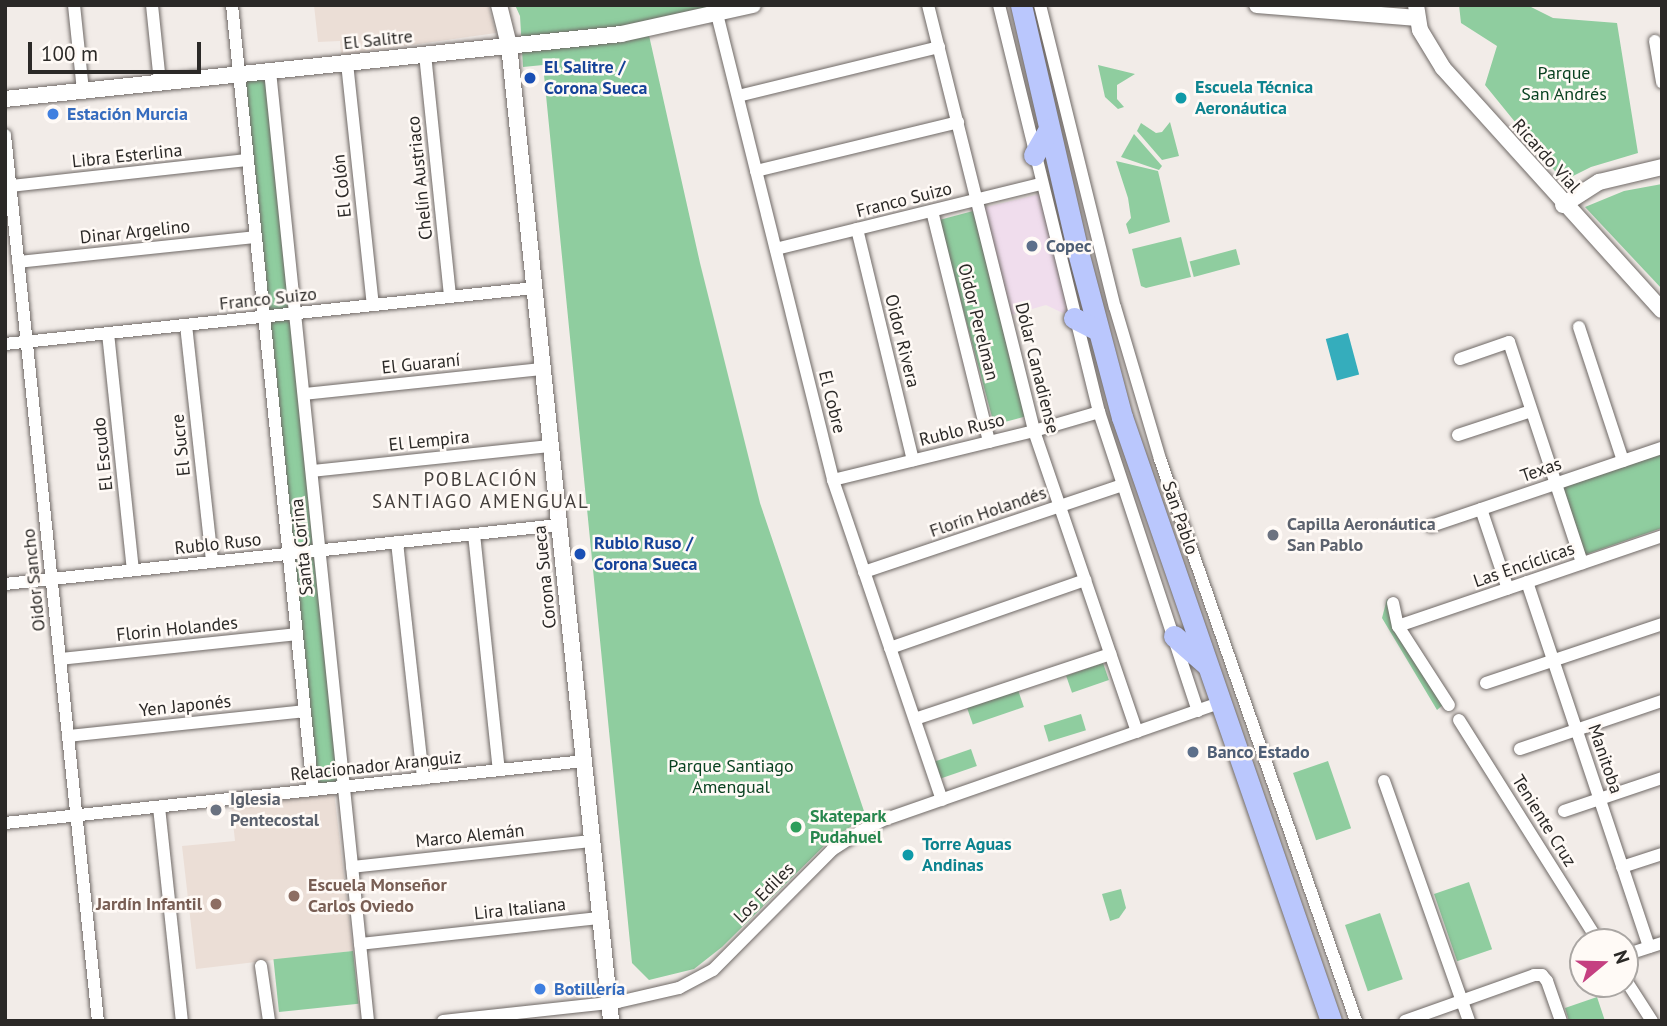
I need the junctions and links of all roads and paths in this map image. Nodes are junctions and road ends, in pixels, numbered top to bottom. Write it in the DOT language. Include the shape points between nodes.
graph roads {
  1 [pos="74,5"];
  2 [pos="152,5"];
  3 [pos="232,5"];
  4 [pos="499,5"];
  5 [pos="753,5"];
  6 [pos="928,5"];
  7 [pos="999,5"];
  8 [pos="1021,5"];
  9 [pos="1041,5"];
  10 [pos="1257,5"];
  11 [pos="1298,7"];
  12 [pos="717,10"];
  13 [pos="1417,12"];
  14 [pos="1655,41"];
  15 [pos="509,45"];
  16 [pos="939,47"];
  17 [pos="425,54"];
  18 [pos="347,63"];
  19 [pos="270,71"];
  20 [pos="239,74"];
  21 [pos="160,82"];
  22 [pos="1662,82"];
  23 [pos="83,90"];
  24 [pos="738,96"];
  25 [pos="5,99"];
  26 [pos="958,122"];
  27 [pos="1049,129"];
  28 [pos="5,135"];
  29 [pos="1034,155"];
  30 [pos="248,160"];
  31 [pos="1662,167"];
  32 [pos="757,171"];
  33 [pos="1041,184"];
  34 [pos="11,186"];
  35 [pos="977,200"];
  36 [pos="1563,205"];
  37 [pos="932,211"];
  38 [pos="857,229"];
  39 [pos="256,237"];
  40 [pos="776,249"];
  41 [pos="19,261"];
  42 [pos="534,288"];
  43 [pos="450,297"];
  44 [pos="373,305"];
  45 [pos="1662,310"];
  46 [pos="295,313"];
  47 [pos="264,317"];
  48 [pos="1074,317"];
  49 [pos="186,325"];
  50 [pos="1579,327"];
  51 [pos="1098,330"];
  52 [pos="108,333"];
  53 [pos="27,342"];
  54 [pos="5,344"];
  55 [pos="1460,359"];
  56 [pos="542,369"];
  57 [pos="304,394"];
  58 [pos="1531,411"];
  59 [pos="1099,412"];
  60 [pos="1034,431"];
  61 [pos="1458,436"];
  62 [pos="989,442"];
  63 [pos="551,446"];
  64 [pos="1662,448"];
  65 [pos="913,460"];
  66 [pos="1623,461"];
  67 [pos="312,471"];
  68 [pos="833,480"];
  69 [pos="1556,484"];
  70 [pos="1122,485"];
  71 [pos="1060,506"];
  72 [pos="1482,509"];
  73 [pos="559,525"];
  74 [pos="1431,526"];
  75 [pos="474,534"];
  76 [pos="1662,536"];
  77 [pos="397,542"];
  78 [pos="320,551"];
  79 [pos="289,554"];
  80 [pos="212,562"];
  81 [pos="1582,563"];
  82 [pos="133,570"];
  83 [pos="864,572"];
  84 [pos="51,579"];
  85 [pos="1085,580"];
  86 [pos="1527,582"];
  87 [pos="5,584"];
  88 [pos="1507,589"];
  89 [pos="1393,603"];
  90 [pos="1662,624"];
  91 [pos="1398,626"];
  92 [pos="297,634"];
  93 [pos="1174,636"];
  94 [pos="890,648"];
  95 [pos="1111,653"];
  96 [pos="60,659"];
  97 [pos="1553,660"];
  98 [pos="1207,664"];
  99 [pos="1486,683"];
  100 [pos="1662,701"];
  101 [pos="1220,703"];
  102 [pos="1449,705"];
  103 [pos="305,711"];
  104 [pos="1198,711"];
  105 [pos="915,719"];
  106 [pos="1459,720"];
  107 [pos="1576,730"];
  108 [pos="1137,732"];
  109 [pos="68,736"];
  110 [pos="1520,749"];
  111 [pos="584,761"];
  112 [pos="499,771"];
  113 [pos="1662,778"];
  114 [pos="423,779"];
  115 [pos="1384,781"];
  116 [pos="344,787"];
  117 [pos="313,790"];
  118 [pos="1600,799"];
  119 [pos="942,800"];
  120 [pos="159,807"];
  121 [pos="1564,811"];
  122 [pos="76,816"];
  123 [pos="5,823"];
  124 [pos="592,841"];
  125 [pos="1662,854"];
  126 [pos="352,867"];
  127 [pos="1622,867"];
  128 [pos="600,918"];
  129 [pos="1590,928"];
  130 [pos="360,944"];
  131 [pos="1656,945"];
  132 [pos="1639,950"];
  133 [pos="261,966"];
  134 [pos="1637,998"];
  135 [pos="1462,1001"];
  136 [pos="609,1003"];
  137 [pos="494,1018"];
  138 [pos="98,1021"];
  139 [pos="181,1021"];
  140 [pos="269,1021"];
  141 [pos="368,1021"];
  142 [pos="443,1021"];
  143 [pos="611,1021"];
  144 [pos="1331,1021"];
  145 [pos="1356,1021"];
  146 [pos="1405,1021"];
  147 [pos="1469,1021"];
  148 [pos="1561,1021"];
  149 [pos="1652,1021"];
  1 -- 23 [label="street"];
  2 -- 21 [label="street"];
  3 -- 20 [label="street, Santa Corina"];
  4 -- 15 [label="street, Corona Sueca"];
  5 -- 12 [label="street, El Salitre"];
  6 -- 16 [label="street, Dólar Canadiense"];
  7 -- 29 [label="street"];
  8 -- 27 [label="main road, San Pablo"];
  9 -- 145 [label="street, San Pablo" via="1115,307 1156,448"];
  10 -- 11 [label="street"];
  11 -- 13 [label="street"];
  12 -- 15 [label="street, El Salitre" via="637,32"];
  12 -- 24 [label="street, El Cobre"];
  13 -- 36 [label="street, Ricardo Vial" via="1424,38 1443,68"];
  14 -- 22 [label="street"];
  15 -- 17 [label="street, El Salitre"];
  15 -- 42 [label="street, Corona Sueca"];
  16 -- 24 [label="street"];
  16 -- 26 [label="street, Dólar Canadiense"];
  17 -- 18 [label="street, El Salitre"];
  17 -- 43 [label="street, Chelín Austriaco"];
  18 -- 19 [label="street, El Salitre"];
  18 -- 44 [label="street, El Colón"];
  19 -- 20 [label="street, El Salitre"];
  19 -- 46 [label="street, Santa Corina"];
  20 -- 21 [label="street, El Salitre"];
  20 -- 30 [label="street, Santa Corina"];
  21 -- 23 [label="street, El Salitre"];
  23 -- 25 [label="street, El Salitre"];
  24 -- 32 [label="street, El Cobre"];
  26 -- 32 [label="street"];
  26 -- 35 [label="street, Dólar Canadiense"];
  27 -- 29 [label="main road"];
  27 -- 51 [label="main road, San Pablo"];
  28 -- 34 [label="street, Oidor Sancho"];
  29 -- 33 [label="street"];
  30 -- 34 [label="street, Libra Esterlina"];
  30 -- 39 [label="street, Santa Corina"];
  31 -- 36 [label="street" via="1599,182"];
  32 -- 40 [label="street, El Cobre"];
  33 -- 35 [label="street, Franco Suizo"];
  33 -- 48 [label="street"];
  34 -- 41 [label="street, Oidor Sancho"];
  35 -- 37 [label="street, Franco Suizo"];
  35 -- 60 [label="street, Dólar Canadiense"];
  36 -- 45 [label="street, Ricardo Vial"];
  37 -- 38 [label="street, Franco Suizo"];
  37 -- 62 [label="street, Oidor Perelman"];
  38 -- 40 [label="street, Franco Suizo"];
  38 -- 65 [label="street, Oidor Rivera"];
  39 -- 41 [label="street, Dinar Argelino"];
  39 -- 47 [label="street, Santa Corina"];
  40 -- 68 [label="street, El Cobre"];
  41 -- 53 [label="street, Oidor Sancho"];
  42 -- 43 [label="street, Franco Suizo"];
  42 -- 56 [label="street, Corona Sueca"];
  43 -- 44 [label="street, Franco Suizo"];
  44 -- 46 [label="street, Franco Suizo"];
  46 -- 47 [label="street, Franco Suizo"];
  46 -- 57 [label="street, Santa Corina"];
  47 -- 49 [label="street, Franco Suizo"];
  47 -- 79 [label="street, Santa Corina"];
  48 -- 51 [label="main road"];
  48 -- 59 [label="street"];
  49 -- 52 [label="street, Franco Suizo"];
  49 -- 80 [label="street, El Sucre"];
  50 -- 66 [label="street"];
  51 -- 98 [label="main road, San Pablo" via="1139,470"];
  52 -- 53 [label="street, Franco Suizo"];
  52 -- 82 [label="street, El Escudo"];
  53 -- 54 [label="street, Franco Suizo"];
  53 -- 84 [label="street, Oidor Sancho"];
  55 -- 58 [label="street" via="1509,342"];
  56 -- 57 [label="street, El Guaraní"];
  56 -- 63 [label="street, Corona Sueca"];
  57 -- 67 [label="street, Santa Corina"];
  58 -- 61 [label="street"];
  58 -- 69 [label="street"];
  59 -- 60 [label="street, Rublo Ruso"];
  59 -- 70 [label="street"];
  60 -- 62 [label="street, Rublo Ruso"];
  60 -- 71 [label="street, Dólar Canadiense"];
  62 -- 65 [label="street, Rublo Ruso"];
  63 -- 67 [label="street, El Lempira"];
  63 -- 73 [label="street, Corona Sueca"];
  64 -- 66 [label="street, Texas"];
  65 -- 68 [label="street, Rublo Ruso"];
  66 -- 69 [label="street, Texas"];
  67 -- 78 [label="street, Santa Corina"];
  68 -- 83 [label="street, El Cobre"];
  69 -- 72 [label="street, Texas"];
  69 -- 81 [label="street"];
  70 -- 71 [label="street, Florín Holandés"];
  70 -- 93 [label="street"];
  71 -- 83 [label="street, Florín Holandés"];
  71 -- 85 [label="street, Dólar Canadiense"];
  72 -- 74 [label="street, Texas"];
  72 -- 88 [label="street"];
  73 -- 75 [label="street, Rublo Ruso"];
  73 -- 111 [label="street, Corona Sueca"];
  75 -- 77 [label="street, Rublo Ruso"];
  75 -- 112 [label="street"];
  76 -- 81 [label="street, Las Encíclicas"];
  77 -- 78 [label="street, Rublo Ruso"];
  77 -- 114 [label="street"];
  78 -- 79 [label="street, Rublo Ruso"];
  78 -- 116 [label="street, Santa Corina"];
  79 -- 80 [label="street, Rublo Ruso"];
  79 -- 92 [label="street, Santa Corina"];
  80 -- 82 [label="street, Rublo Ruso"];
  81 -- 86 [label="street, Las Encíclicas"];
  82 -- 84 [label="street, Rublo Ruso"];
  83 -- 94 [label="street, El Cobre"];
  84 -- 87 [label="street, Rublo Ruso"];
  84 -- 96 [label="street, Oidor Sancho"];
  85 -- 94 [label="street"];
  85 -- 95 [label="street, Dólar Canadiense"];
  86 -- 88 [label="street, Las Encíclicas"];
  86 -- 97 [label="street, Manitoba"];
  88 -- 91 [label="street, Las Encíclicas"];
  89 -- 91 [label="street"];
  90 -- 97 [label="street"];
  91 -- 102 [label="street"];
  92 -- 96 [label="street, Florin Holandes"];
  92 -- 103 [label="street, Santa Corina"];
  93 -- 98 [label="main road"];
  93 -- 104 [label="street"];
  94 -- 105 [label="street, El Cobre"];
  95 -- 105 [label="street"];
  95 -- 108 [label="street, Dólar Canadiense"];
  96 -- 109 [label="street, Oidor Sancho"];
  97 -- 99 [label="street"];
  97 -- 107 [label="street, Manitoba"];
  98 -- 101 [label="main road, San Pablo"];
  100 -- 107 [label="street"];
  101 -- 104 [label="street, Los Ediles"];
  101 -- 144 [label="main road, San Pablo"];
  103 -- 109 [label="street, Yen Japonés"];
  103 -- 117 [label="street, Santa Corina"];
  104 -- 108 [label="street, Los Ediles"];
  105 -- 119 [label="street, El Cobre"];
  106 -- 129 [label="street, Teniente Cruz"];
  107 -- 110 [label="street"];
  107 -- 118 [label="street, Manitoba"];
  108 -- 119 [label="street, Los Ediles"];
  109 -- 122 [label="street, Oidor Sancho"];
  111 -- 112 [label="street, Relacionador Aranguiz"];
  111 -- 124 [label="street, Corona Sueca"];
  112 -- 114 [label="street, Relacionador Aranguiz"];
  113 -- 118 [label="street"];
  114 -- 116 [label="street, Relacionador Aranguiz"];
  115 -- 135 [label="street"];
  116 -- 117 [label="street, Relacionador Aranguiz"];
  116 -- 126 [label="street, Santa Corina"];
  117 -- 120 [label="street, Relacionador Aranguiz"];
  118 -- 121 [label="street"];
  118 -- 127 [label="street, Manitoba"];
  119 -- 136 [label="street, Los Ediles" via="886,819 832,850 713,970 659,995"];
  120 -- 122 [label="street, Relacionador Aranguiz"];
  120 -- 139 [label="street"];
  122 -- 123 [label="street, Relacionador Aranguiz"];
  122 -- 138 [label="street, Oidor Sancho"];
  124 -- 126 [label="street, Marco Alemán"];
  124 -- 128 [label="street, Corona Sueca"];
  125 -- 127 [label="street"];
  126 -- 130 [label="street, Santa Corina"];
  127 -- 131 [label="street, Manitoba"];
  128 -- 130 [label="street, Lira Italiana"];
  128 -- 136 [label="street, Corona Sueca"];
  130 -- 141 [label="street, Santa Corina"];
  131 -- 132 [label="street"];
  133 -- 140 [label="street"];
  134 -- 149 [label="street"];
  135 -- 146 [label="street"];
  135 -- 147 [label="street"];
  135 -- 148 [label="street" via="1542,975"];
  136 -- 137 [label="street, Los Ediles"];
  136 -- 143 [label="street, Corona Sueca"];
  137 -- 142 [label="street, Los Ediles"];
}
